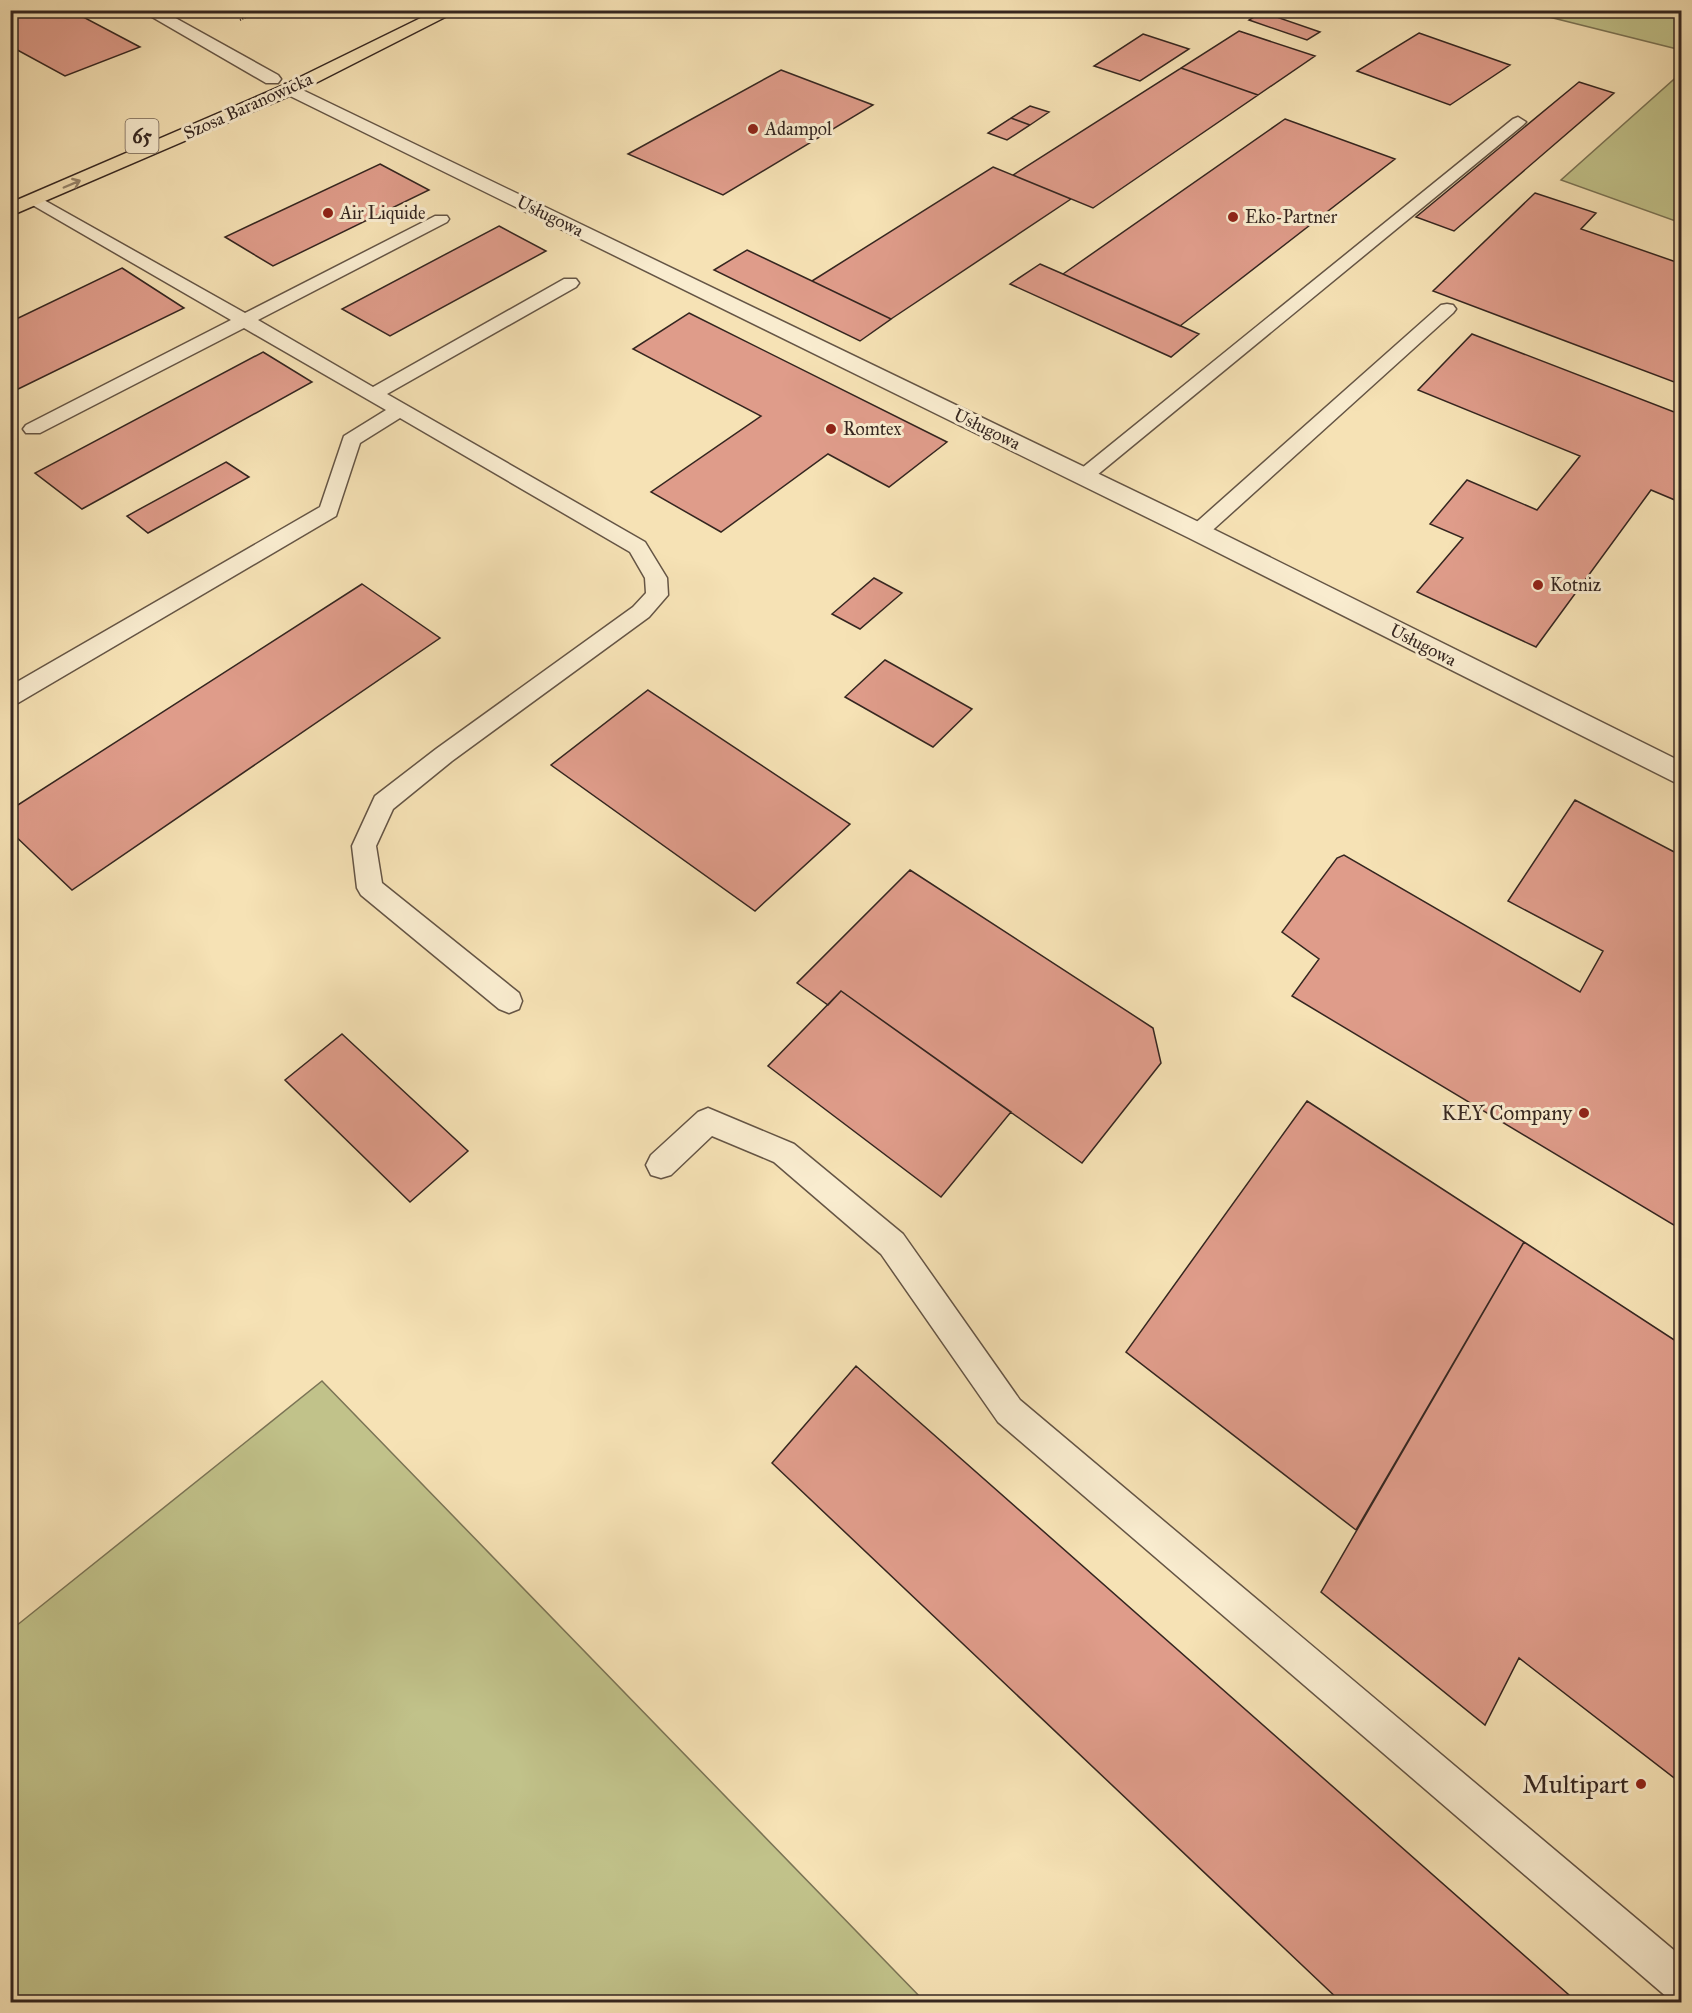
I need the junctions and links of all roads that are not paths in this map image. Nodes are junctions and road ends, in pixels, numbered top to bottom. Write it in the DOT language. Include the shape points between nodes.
graph roads {
  1 [pos="148,10"];
  2 [pos="416,10"];
  3 [pos="431,10"];
  4 [pos="450,10"];
  5 [pos="281,84"];
  6 [pos="1518,122"];
  7 [pos="21,193"];
  8 [pos="10,210"];
  9 [pos="441,219"];
  10 [pos="570,283"];
  11 [pos="1447,309"];
  12 [pos="244,320"];
  13 [pos="374,394"];
  14 [pos="401,409"];
  15 [pos="33,429"];
  16 [pos="1084,476"];
  17 [pos="1198,532"];
  18 [pos="10,697"];
  19 [pos="1682,775"];
  20 [pos="509,1001"];
  21 [pos="661,1165"];
  22 [pos="1682,1984"];
  1 -- 5 [label="street, Usługowa"];
  2 -- 5 [label="main road, Szosa Baranowicka / 65"];
  3 -- 5 [label="main road"];
  4 -- 5 [label="main road, Szosa Baranowicka / 65"];
  5 -- 7 [label="main road, Szosa Baranowicka / 65"];
  7 -- 5 [label="main road, Szosa Baranowicka / 65, one-way" via="119,163"];
  5 -- 16 [label="street, Usługowa"];
  6 -- 16 [label="lane"];
  7 -- 8 [label="main road, Szosa Baranowicka / 65"];
  7 -- 12 [label="lane"];
  9 -- 12 [label="lane"];
  10 -- 13 [label="lane"];
  11 -- 17 [label="lane"];
  12 -- 13 [label="lane"];
  12 -- 15 [label="lane"];
  13 -- 14 [label="lane"];
  14 -- 18 [label="lane" via="351,440 329,511"];
  14 -- 20 [label="lane" via="638,547 656,578 657,595 641,612 384,803 364,846 370,888"];
  16 -- 17 [label="street, Usługowa"];
  17 -- 19 [label="street, Usługowa"];
  21 -- 22 [label="lane" via="708,1121 784,1154 892,1244 1009,1411"];
}
